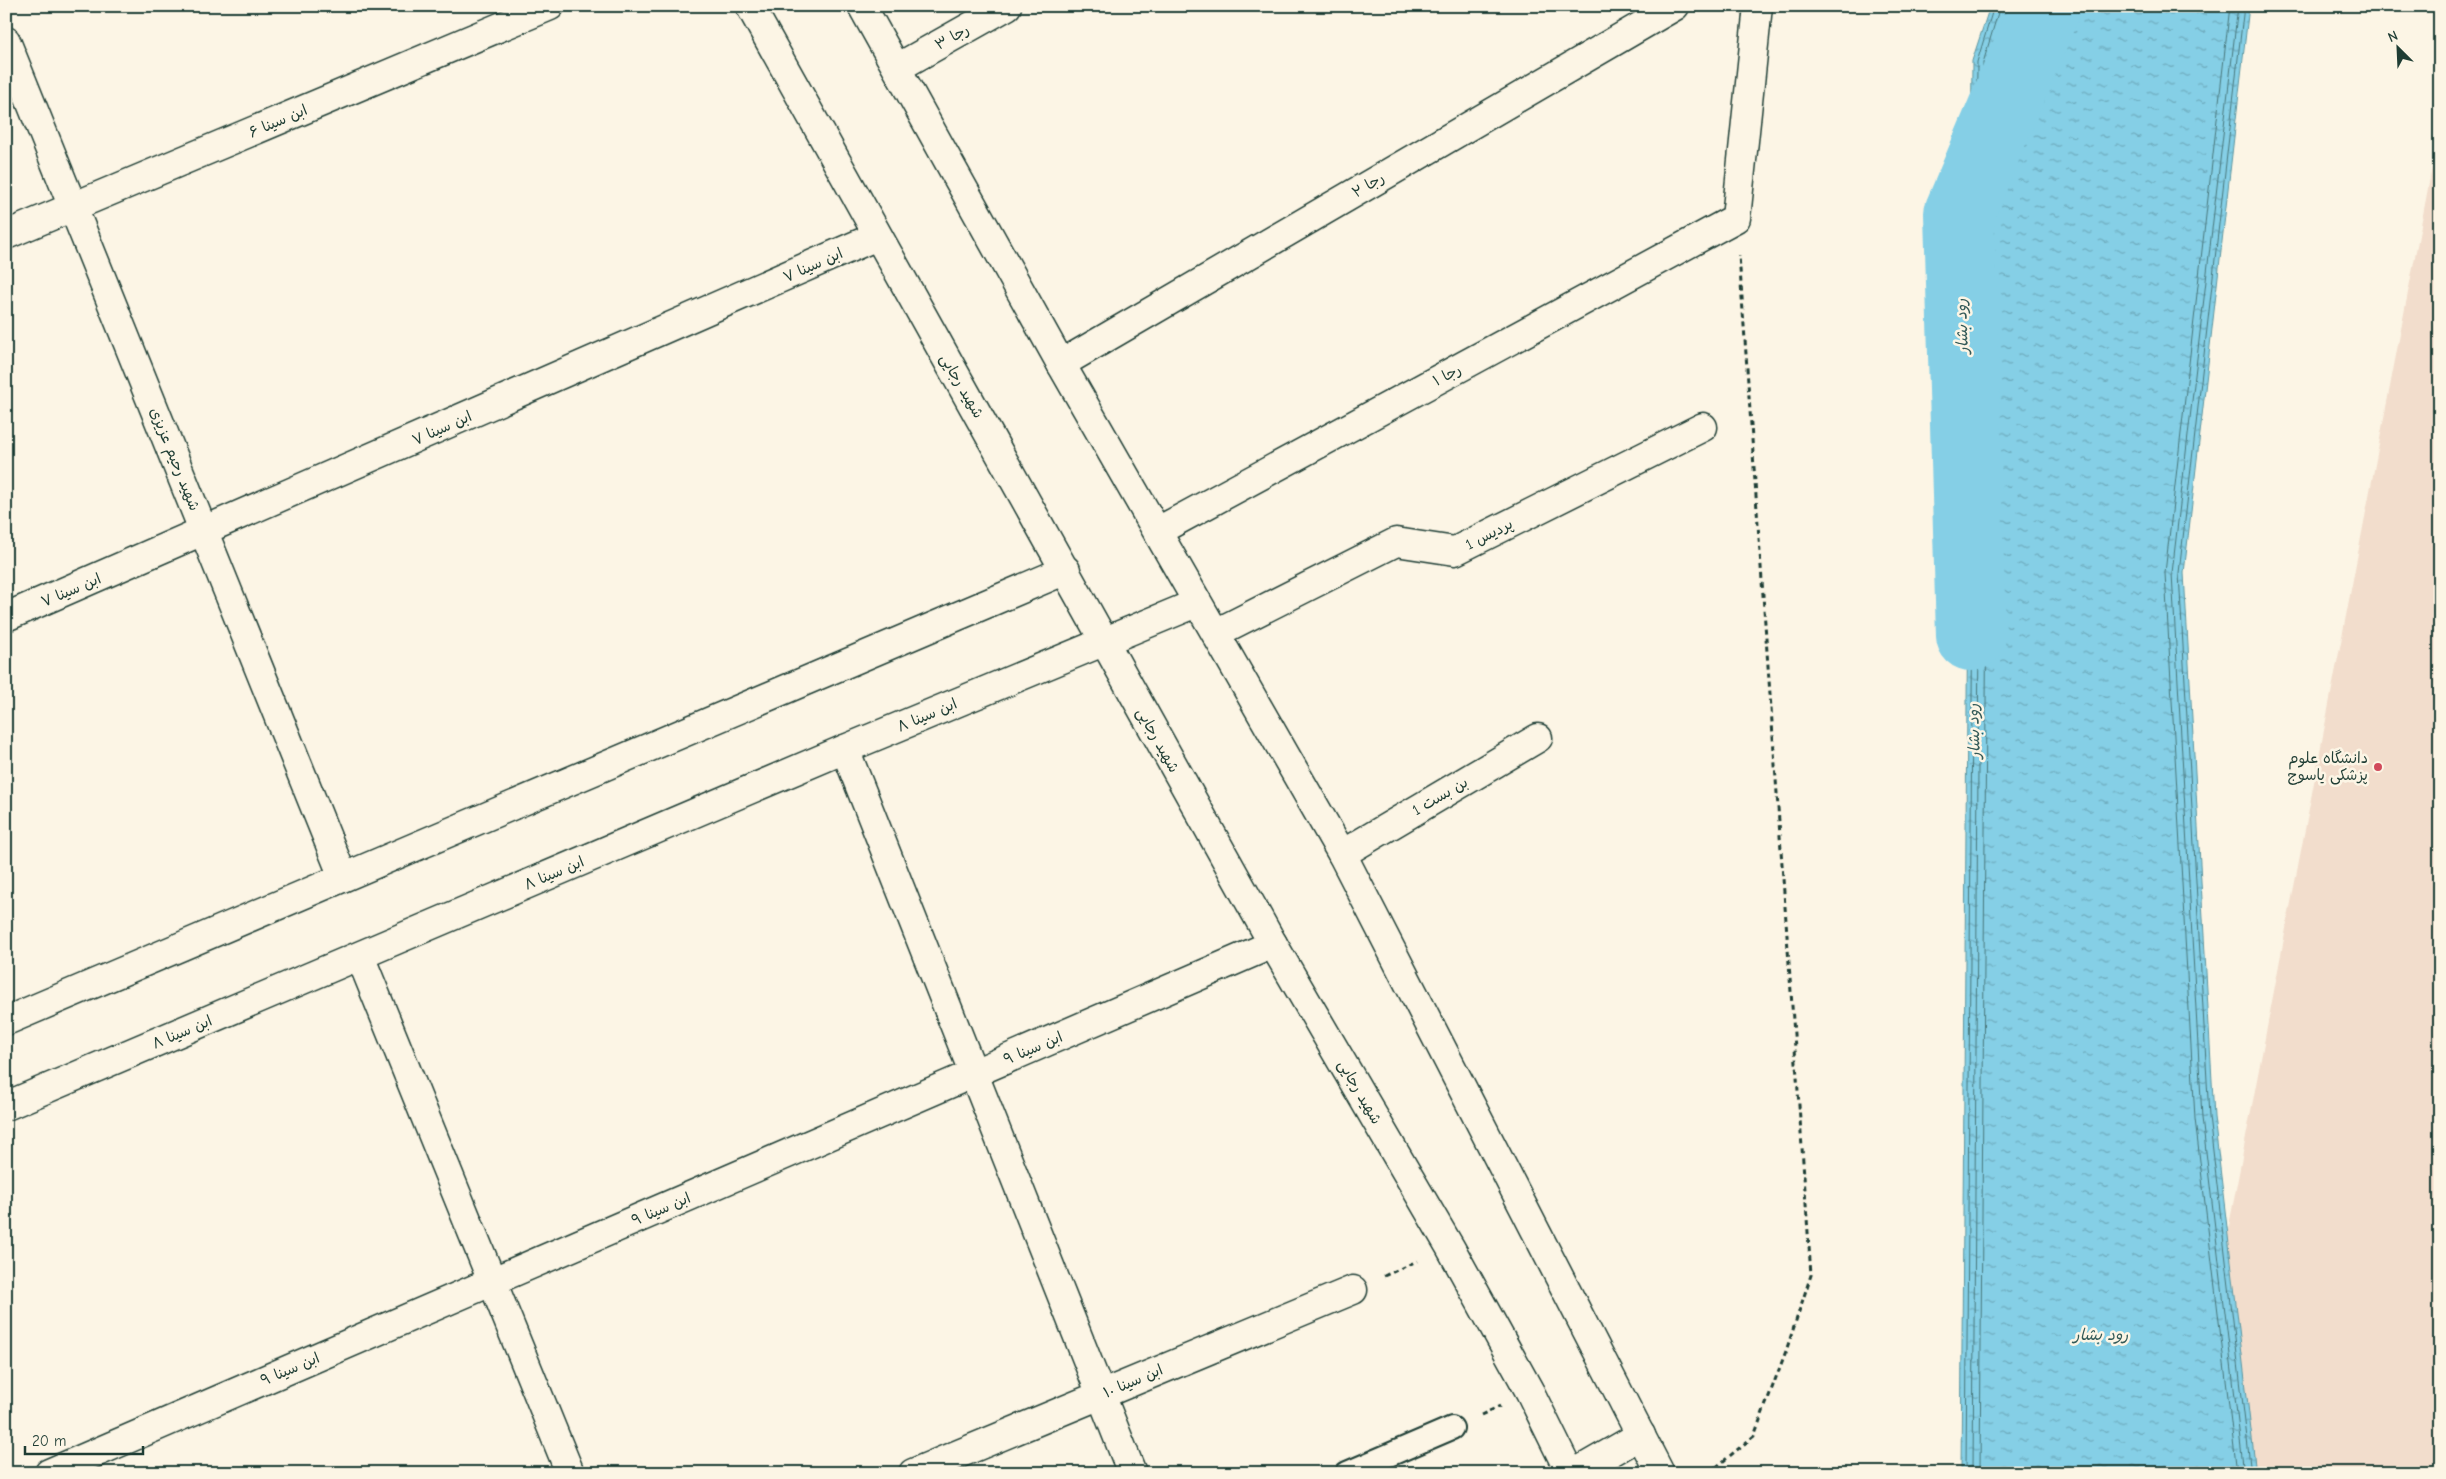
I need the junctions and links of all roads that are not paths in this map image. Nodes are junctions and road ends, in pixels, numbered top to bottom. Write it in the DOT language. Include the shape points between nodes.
graph roads {
  1 [pos="550,6"];
  2 [pos="750,6"];
  3 [pos="862,6"];
  4 [pos="1007,6"];
  5 [pos="1675,6"];
  6 [pos="1758,6"];
  7 [pos="6,41"];
  8 [pos="897,68"];
  9 [pos="74,208"];
  10 [pos="6,235"];
  11 [pos="877,236"];
  12 [pos="1060,364"];
  13 [pos="1703,427"];
  14 [pos="1158,531"];
  15 [pos="204,532"];
  16 [pos="1066,570"];
  17 [pos="1197,602"];
  18 [pos="6,617"];
  19 [pos="1216,633"];
  20 [pos="1103,642"];
  21 [pos="1538,738"];
  22 [pos="845,749"];
  23 [pos="1342,854"];
  24 [pos="343,877"];
  25 [pos="1273,944"];
  26 [pos="360,956"];
  27 [pos="6,1021"];
  28 [pos="974,1073"];
  29 [pos="6,1106"];
  30 [pos="492,1282"];
  31 [pos="1353,1290"];
  32 [pos="1101,1395"];
  33 [pos="1452,1428"];
  34 [pos="1641,1435"];
  35 [pos="49,1473"];
  36 [pos="570,1473"];
  37 [pos="913,1473"];
  38 [pos="1132,1473"];
  39 [pos="1347,1473"];
  40 [pos="1570,1473"];
  41 [pos="1576,1473"];
  42 [pos="1660,1473"];
  1 -- 9 [label="street, ابن سینا ۶"];
  2 -- 11 [label="street, شهید رجایی"];
  3 -- 8 [label="street"];
  4 -- 8 [label="street, رجا ۳"];
  5 -- 12 [label="street, رجا ۲"];
  6 -- 14 [label="street, رجا ۱" via="1736,218"];
  7 -- 9 [label="street, شهید رحیم عزیزی"];
  8 -- 12 [label="street"];
  9 -- 10 [label="street, ابن سینا ۶"];
  9 -- 15 [label="street, شهید رحیم عزیزی"];
  11 -- 15 [label="street, ابن سینا ۷"];
  11 -- 16 [label="street, شهید رجایی"];
  12 -- 14 [label="street"];
  13 -- 19 [label="street, پردیس 1" via="1455,551 1396,542"];
  14 -- 17 [label="street"];
  15 -- 18 [label="street, ابن سینا ۷"];
  15 -- 24 [label="street, شهید رحیم عزیزی"];
  16 -- 20 [label="street, شهید رجایی"];
  16 -- 24 [label="street"];
  17 -- 19 [label="street"];
  17 -- 20 [label="street, ابن سینا ۸"];
  19 -- 23 [label="street"];
  20 -- 22 [label="street, ابن سینا ۸"];
  20 -- 25 [label="street, شهید رجایی"];
  21 -- 23 [label="street, بن بست 1"];
  22 -- 26 [label="street, ابن سینا ۸"];
  22 -- 28 [label="street"];
  23 -- 34 [label="street"];
  24 -- 27 [label="street"];
  25 -- 28 [label="street, ابن سینا ۹"];
  25 -- 40 [label="street, شهید رجایی" via="1450,1246"];
  26 -- 29 [label="street, ابن سینا ۸"];
  26 -- 30 [label="street"];
  28 -- 30 [label="street, ابن سینا ۹"];
  28 -- 32 [label="street"];
  30 -- 35 [label="street, ابن سینا ۹"];
  30 -- 36 [label="street"];
  31 -- 32 [label="street, ابن سینا ۱۰"];
  32 -- 37 [label="street, ابن سینا ۱۰"];
  32 -- 38 [label="street"];
  33 -- 39 [label="lane"];
  34 -- 41 [label="street"];
  34 -- 42 [label="street"];
}
